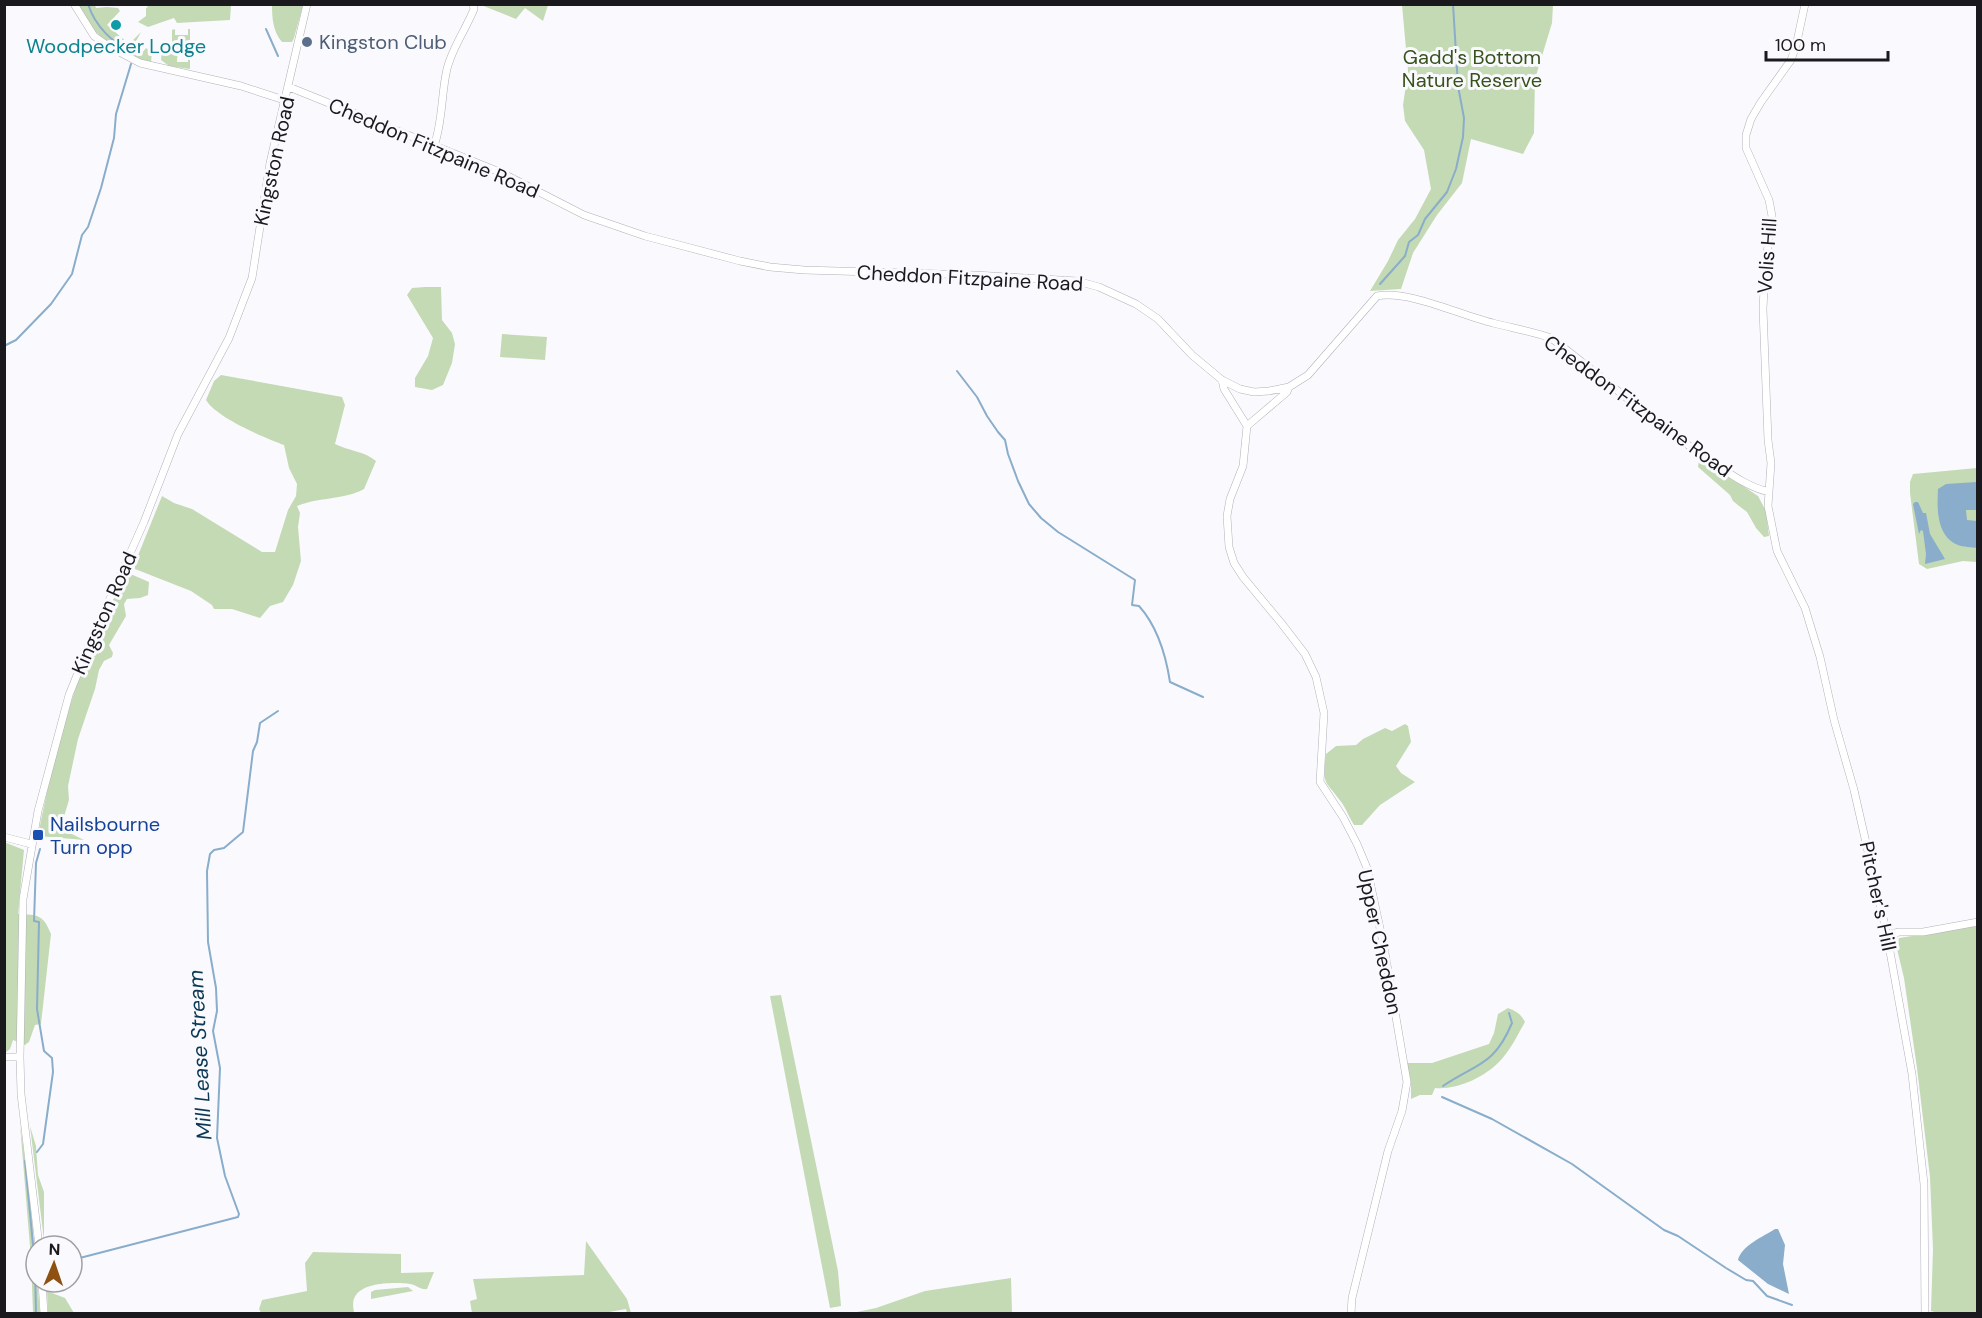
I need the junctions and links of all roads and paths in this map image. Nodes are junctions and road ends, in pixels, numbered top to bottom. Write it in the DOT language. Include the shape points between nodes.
graph roads {
  1 [pos="74,4"];
  2 [pos="307,4"];
  3 [pos="473,4"];
  4 [pos="1805,4"];
  5 [pos="289,87"];
  6 [pos="284,100"];
  7 [pos="435,146"];
  8 [pos="1222,380"];
  9 [pos="1289,387"];
  10 [pos="1246,426"];
  11 [pos="1768,492"];
  12 [pos="4,837"];
  13 [pos="31,844"];
  14 [pos="1977,922"];
  15 [pos="1887,935"];
  16 [pos="4,1057"];
  17 [pos="20,1057"];
  18 [pos="38,1234"];
  19 [pos="43,1294"];
  20 [pos="44,1314"];
  21 [pos="1351,1314"];
  22 [pos="1925,1314"];
  1 -- 6 [label="street" via="94,36 140,63"];
  2 -- 5 [label="street, Kingston Road"];
  3 -- 7 [label="street" via="448,65"];
  4 -- 11 [label="street, Volis Hill" via="1791,60 1761,102 1746,135 1746,148 1772,216 1763,309 1771,462"];
  5 -- 6 [label="street, Kingston Road"];
  5 -- 7 [label="street, Cheddon Fitzpaine Road"];
  6 -- 13 [label="street, Kingston Road" via="252,278 229,338 178,434 69,695"];
  7 -- 8 [label="street, Cheddon Fitzpaine Road" via="502,173 584,215 740,261 804,270 1077,281 1099,287 1158,319"];
  8 -- 9 [label="street, Cheddon Fitzpaine Road" via="1254,392"];
  8 -- 10 [label="street"];
  9 -- 10 [label="street"];
  9 -- 11 [label="street, Cheddon Fitzpaine Road" via="1320,363 1377,296 1395,294 1551,338 1678,438 1741,482"];
  10 -- 21 [label="street, Upper Cheddon" via="1243,466 1227,516 1229,547 1243,578 1305,654 1316,677 1324,713 1320,782 1344,817 1366,868 1407,1082"];
  11 -- 15 [label="street, Pitcher's Hill" via="1777,551 1811,625"];
  12 -- 13 [label="street"];
  13 -- 17 [label="street, Kingston Road" via="23,899"];
  14 -- 15 [label="street"];
  15 -- 22 [label="street, Pitcher's Hill" via="1911,1074 1924,1184"];
  16 -- 17 [label="street"];
  17 -- 18 [label="street, Kingston Road"];
  19 -- 20 [label="street"];
}
